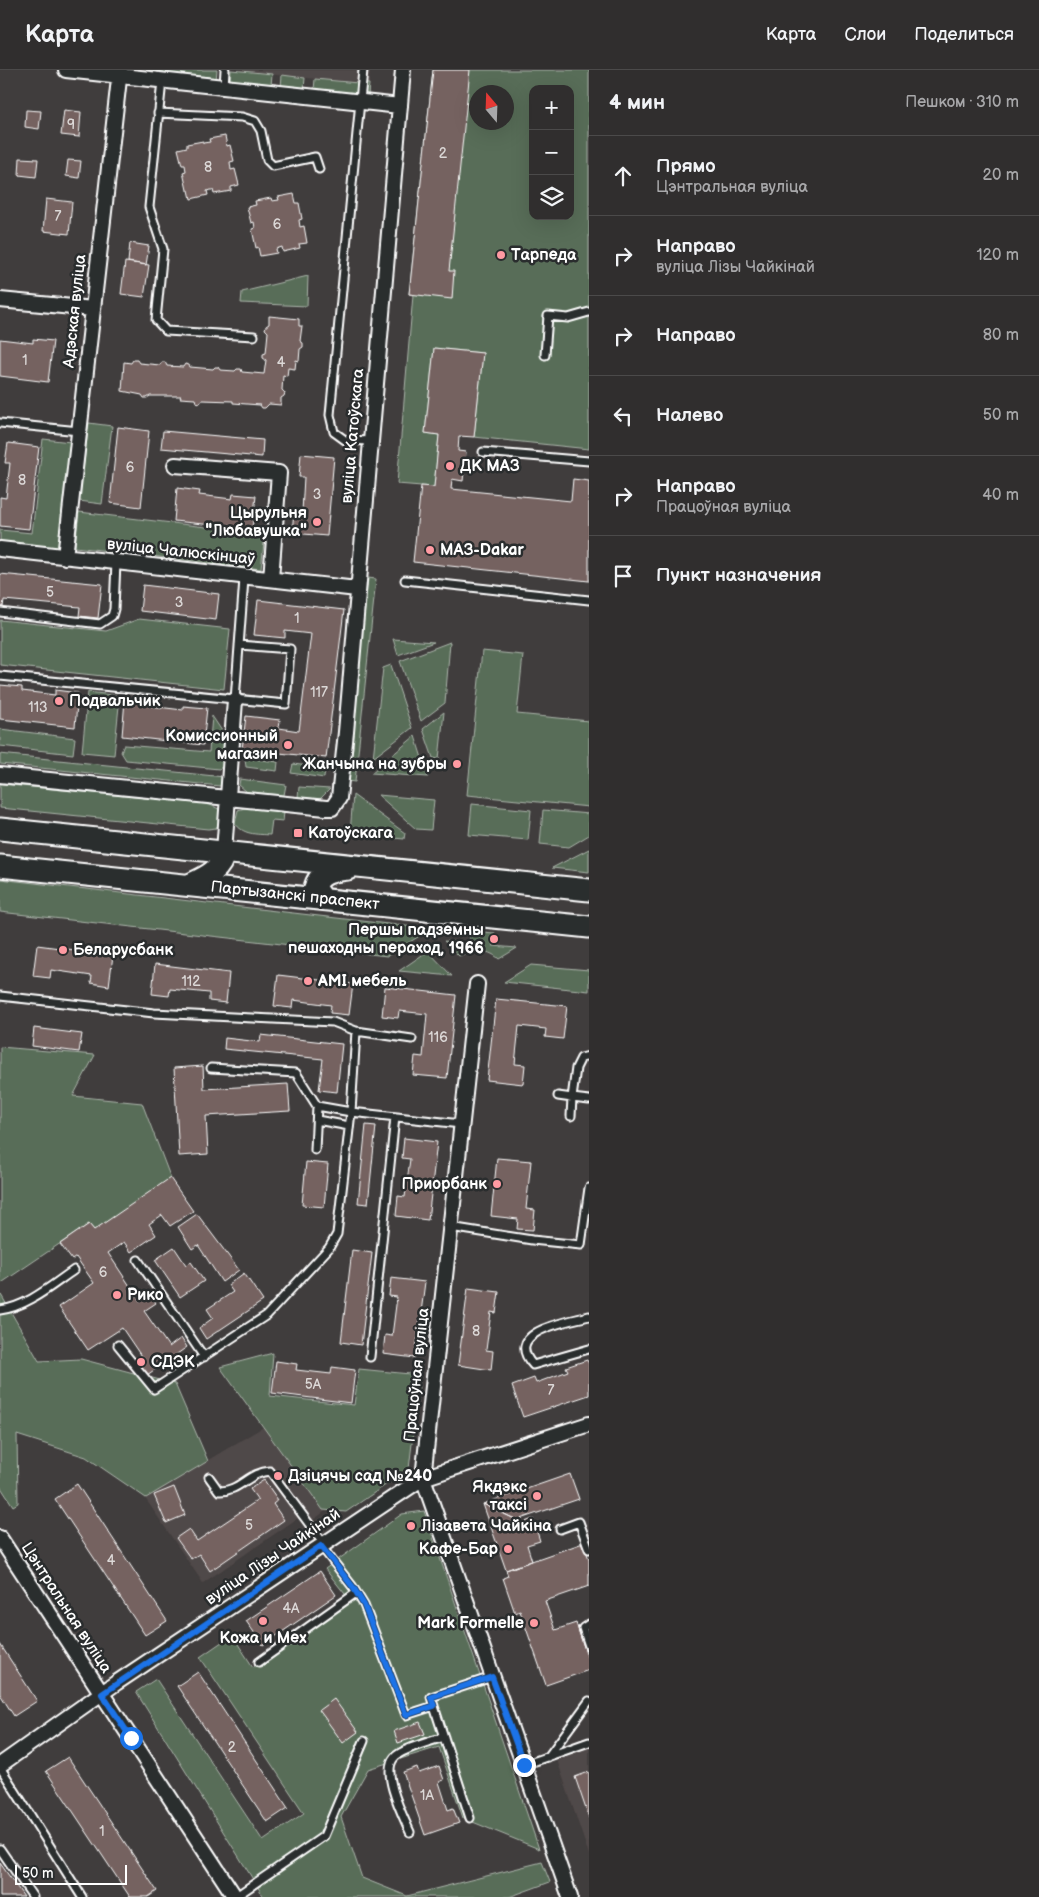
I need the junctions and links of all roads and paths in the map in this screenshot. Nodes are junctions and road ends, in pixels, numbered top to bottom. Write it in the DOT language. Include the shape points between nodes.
graph roads {
  1 [pos="66,70"];
  2 [pos="225,70"];
  3 [pos="363,70"];
  4 [pos="403,70"];
  5 [pos="119,73"];
  6 [pos="162,81"];
  7 [pos="224,87"];
  8 [pos="360,101"];
  9 [pos="400,106"];
  10 [pos="158,114"];
  11 [pos="319,169"];
  12 [pos="0,300"];
  13 [pos="93,309"];
  14 [pos="589,312"];
  15 [pos="254,336"];
  16 [pos="545,355"];
  17 [pos="0,423"];
  18 [pos="79,431"];
  19 [pos="370,441"];
  20 [pos="483,452"];
  21 [pos="589,461"];
  22 [pos="175,465"];
  23 [pos="0,549"];
  24 [pos="65,556"];
  25 [pos="116,562"];
  26 [pos="244,579"];
  27 [pos="271,579"];
  28 [pos="404,580"];
  29 [pos="357,589"];
  30 [pos="589,600"];
  31 [pos="0,612"];
  32 [pos="239,645"];
  33 [pos="0,676"];
  34 [pos="235,700"];
  35 [pos="0,775"];
  36 [pos="228,798"];
  37 [pos="0,829"];
  38 [pos="224,852"];
  39 [pos="0,866"];
  40 [pos="365,866"];
  41 [pos="189,886"];
  42 [pos="589,890"];
  43 [pos="324,899"];
  44 [pos="589,928"];
  45 [pos="477,984"];
  46 [pos="0,996"];
  47 [pos="356,1031"];
  48 [pos="412,1039"];
  49 [pos="589,1056"];
  50 [pos="212,1068"];
  51 [pos="558,1096"];
  52 [pos="572,1098"];
  53 [pos="589,1100"];
  54 [pos="318,1106"];
  55 [pos="351,1112"];
  56 [pos="571,1116"];
  57 [pos="395,1117"];
  58 [pos="316,1120"];
  59 [pos="461,1124"];
  60 [pos="349,1126"];
  61 [pos="315,1150"];
  62 [pos="589,1188"];
  63 [pos="450,1227"];
  64 [pos="138,1260"];
  65 [pos="74,1270"];
  66 [pos="0,1310"];
  67 [pos="589,1316"];
  68 [pos="118,1345"];
  69 [pos="589,1349"];
  70 [pos="204,1357"];
  71 [pos="370,1357"];
  72 [pos="589,1424"];
  73 [pos="209,1477"];
  74 [pos="423,1478"];
  75 [pos="560,1529"];
  76 [pos="0,1538"];
  77 [pos="323,1545"];
  78 [pos="589,1549"];
  79 [pos="356,1593"];
  80 [pos="589,1624"];
  81 [pos="589,1646"];
  82 [pos="259,1662"];
  83 [pos="492,1677"];
  84 [pos="102,1694"];
  85 [pos="589,1701"];
  86 [pos="434,1706"];
  87 [pos="444,1737"];
  88 [pos="364,1741"];
  89 [pos="589,1742"];
  90 [pos="548,1757"];
  91 [pos="524,1765"];
  92 [pos="0,1766"];
  93 [pos="470,1818"];
  94 [pos="410,1832"];
  95 [pos="0,1849"];
  96 [pos="33,1897"];
  97 [pos="82,1897"];
  98 [pos="235,1897"];
  99 [pos="570,1897"];
  1 -- 5 [label="street"];
  2 -- 7 [label="lane"];
  3 -- 8 [label="lane"];
  4 -- 9 [label="street, вуліца Катоўскага"];
  5 -- 6 [label="street"];
  5 -- 13 [label="street, Адэская вуліца"];
  6 -- 7 [label="street"];
  6 -- 10 [label="lane"];
  7 -- 8 [label="street"];
  8 -- 9 [label="street"];
  8 -- 19 [label="lane" via="330,415 334,432 345,440"];
  9 -- 19 [label="street, вуліца Катоўскага"];
  10 -- 11 [label="lane" via="242,117 255,121 261,131 267,160 273,166 316,157"];
  10 -- 15 [label="lane" via="149,208 163,249 156,320 166,331"];
  12 -- 13 [label="street"];
  13 -- 18 [label="street, Адэская вуліца"];
  14 -- 16 [label="lane" via="568,318 548,316"];
  17 -- 18 [label="lane"];
  18 -- 24 [label="street, Адэская вуліца"];
  19 -- 29 [label="street, вуліца Катоўскага"];
  20 -- 21 [label="lane"];
  22 -- 27 [label="street" via="279,473"];
  23 -- 24 [label="street, вуліца Чалюскінцаў"];
  24 -- 25 [label="street, вуліца Чалюскінцаў"];
  25 -- 27 [label="street, вуліца Чалюскінцаў"];
  25 -- 31 [label="lane" via="114,609 112,616 100,624"];
  26 -- 32 [label="lane"];
  27 -- 29 [label="street, вуліца Чалюскінцаў"];
  28 -- 30 [label="lane"];
  29 -- 36 [label="street, вуліца Катоўскага" via="346,732 336,804 326,808"];
  32 -- 34 [label="lane"];
  32 -- 34 [label="lane" via="290,649 286,704"];
  33 -- 34 [label="lane"];
  34 -- 36 [label="street"];
  35 -- 36 [label="street"];
  36 -- 38 [label="street"];
  37 -- 38 [label="main road"];
  38 -- 40 [label="main road"];
  38 -- 41 [label="main road" via="218,867"];
  39 -- 41 [label="main road, Партызанскі праспект"];
  40 -- 42 [label="main road"];
  40 -- 43 [label="main road" via="322,876 316,881 315,888"];
  41 -- 43 [label="main road, Партызанскі праспект"];
  43 -- 44 [label="main road, Партызанскі праспект"];
  45 -- 59 [label="street, Працоўная вуліца"];
  46 -- 47 [label="lane" via="154,1013 333,1022"];
  47 -- 48 [label="lane"];
  47 -- 55 [label="lane"];
  49 -- 52 [label="lane" via="581,1058 576,1068"];
  50 -- 54 [label="lane" via="296,1073"];
  51 -- 52 [label="lane"];
  52 -- 53 [label="lane"];
  52 -- 56 [label="lane"];
  54 -- 55 [label="lane"];
  54 -- 58 [label="lane"];
  55 -- 57 [label="lane"];
  55 -- 60 [label="lane"];
  57 -- 59 [label="lane"];
  57 -- 71 [label="lane"];
  58 -- 60 [label="lane"];
  58 -- 61 [label="lane"];
  59 -- 63 [label="street, Працоўная вуліца"];
  60 -- 70 [label="lane" via="337,1234 329,1248 267,1315"];
  62 -- 63 [label="lane" via="581,1246"];
  63 -- 74 [label="street, Працоўная вуліца"];
  64 -- 70 [label="lane"];
  65 -- 66 [label="lane" via="38,1294"];
  67 -- 69 [label="lane" via="539,1329 525,1345 526,1357 533,1365"];
  68 -- 70 [label="lane" via="154,1389"];
  72 -- 74 [label="street, вуліца Лізы Чайкінай"];
  73 -- 77 [label="lane" via="219,1491 228,1492 260,1472 270,1471"];
  74 -- 77 [label="street, вуліца Лізы Чайкінай"];
  74 -- 83 [label="street, Працоўная вуліца"];
  75 -- 78 [label="lane" via="579,1522"];
  76 -- 84 [label="street, Цэнтральная вуліца"];
  77 -- 79 [label="lane"];
  77 -- 84 [label="street, вуліца Лізы Чайкінай"];
  79 -- 82 [label="lane"];
  79 -- 86 [label="lane" via="364,1605 406,1715"];
  80 -- 81 [label="lane" via="583,1628"];
  83 -- 86 [label="lane" via="431,1697"];
  83 -- 91 [label="street, Працоўная вуліца"];
  84 -- 92 [label="street, вуліца Лізы Чайкінай"];
  84 -- 98 [label="street, Цэнтральная вуліца"];
  85 -- 90 [label="lane"];
  86 -- 87 [label="lane"];
  87 -- 93 [label="lane"];
  87 -- 94 [label="lane" via="414,1747 394,1758 389,1767 389,1779"];
  88 -- 98 [label="lane" via="324,1836"];
  89 -- 90 [label="lane"];
  90 -- 91 [label="lane"];
  91 -- 99 [label="street, Працоўная вуліца"];
  92 -- 97 [label="lane"];
  95 -- 96 [label="lane"];
}
